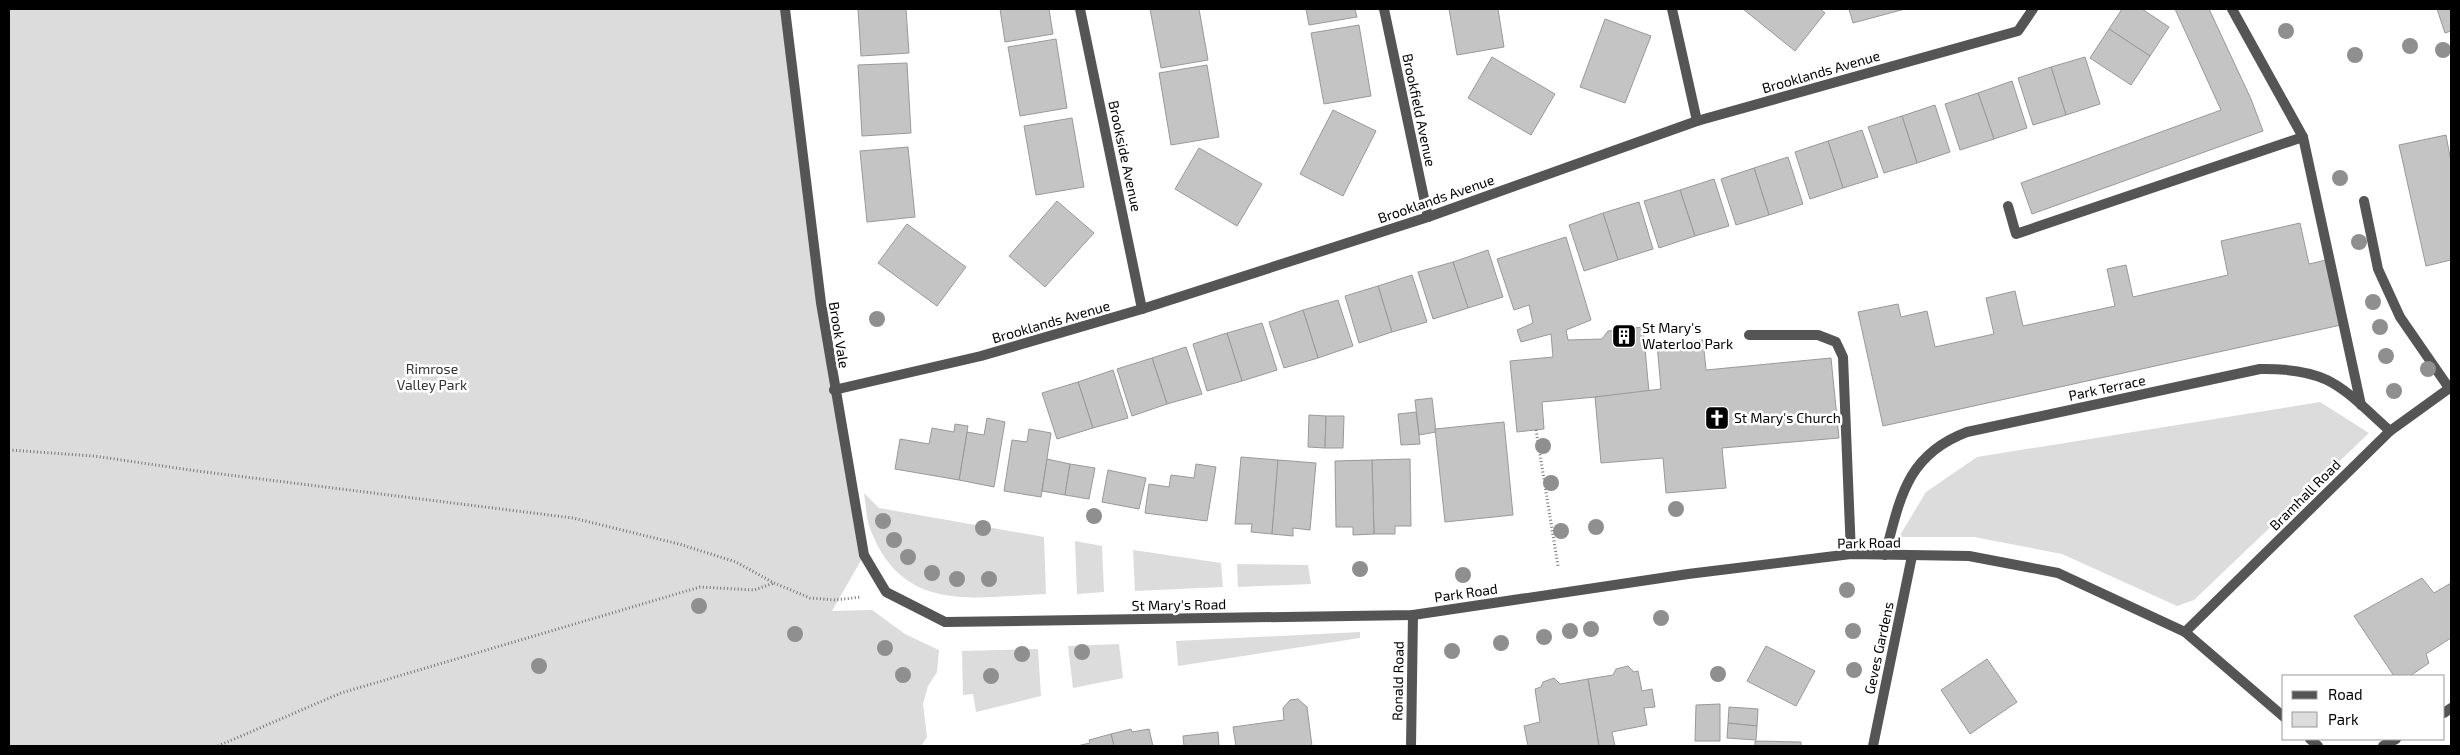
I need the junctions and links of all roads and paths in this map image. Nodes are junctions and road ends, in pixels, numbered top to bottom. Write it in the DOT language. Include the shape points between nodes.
graph roads {
  1 [pos="786,9"];
  2 [pos="1080,9"];
  3 [pos="1384,9"];
  4 [pos="1672,9"];
  5 [pos="2033,9"];
  6 [pos="2232,9"];
  7 [pos="1696,121"];
  8 [pos="2303,137"];
  9 [pos="2364,201"];
  10 [pos="2008,206"];
  11 [pos="1428,217"];
  12 [pos="1142,309"];
  13 [pos="1749,335"];
  14 [pos="2450,388"];
  15 [pos="834,390"];
  16 [pos="2361,405"];
  17 [pos="1536,430"];
  18 [pos="2390,431"];
  19 [pos="9,450"];
  20 [pos="1851,554"];
  21 [pos="1885,556"];
  22 [pos="1912,556"];
  23 [pos="1558,566"];
  24 [pos="774,583"];
  25 [pos="886,592"];
  26 [pos="1413,615"];
  27 [pos="2186,632"];
  28 [pos="2282,714"];
  29 [pos="2394,740"];
  30 [pos="218,746"];
  31 [pos="1411,746"];
  32 [pos="1873,746"];
  33 [pos="2383,746"];
  1 -- 15 [label="street, Brook Vale" via="820,303"];
  2 -- 12 [label="street, Brookside Avenue"];
  3 -- 11 [label="street, Brookfield Avenue"];
  4 -- 7 [label="street"];
  5 -- 7 [label="street, Brooklands Avenue" via="2018,31"];
  6 -- 8 [label="street"];
  7 -- 11 [label="street, Brooklands Avenue"];
  8 -- 10 [label="street" via="2016,234"];
  8 -- 16 [label="street"];
  9 -- 14 [label="street" via="2378,269 2400,318"];
  11 -- 12 [label="street, Brooklands Avenue"];
  12 -- 15 [label="street, Brooklands Avenue" via="981,356"];
  13 -- 20 [label="street" via="1818,335 1836,342 1843,357"];
  14 -- 18 [label="street, Bramhall Road"];
  15 -- 25 [label="street, Brook Vale" via="864,555"];
  16 -- 18 [label="street, Park Terrace"];
  16 -- 21 [label="street, Park Terrace" via="2340,385 2326,378 2286,369 2260,369 1966,432 1938,446 1913,471 1900,496"];
  17 -- 23 [label="path"];
  18 -- 27 [label="street, Bramhall Road"];
  19 -- 24 [label="path" via="94,456 573,518 679,544 736,562"];
  20 -- 21 [label="street, Park Road"];
  20 -- 26 [label="street, Park Road" via="1688,574"];
  21 -- 22 [label="street, Park Road"];
  22 -- 27 [label="street, Park Road" via="1969,556 2058,573"];
  22 -- 32 [label="street, Geves Gardens"];
  24 -- 25 [label="path" via="810,598 835,600"];
  24 -- 30 [label="path" via="754,590 700,587 341,693"];
  25 -- 26 [label="street, St Mary's Road" via="945,622"];
  26 -- 31 [label="street, Ronald Road"];
  27 -- 28 [label="street, Park Road"];
  29 -- 33 [label="street"];
}
